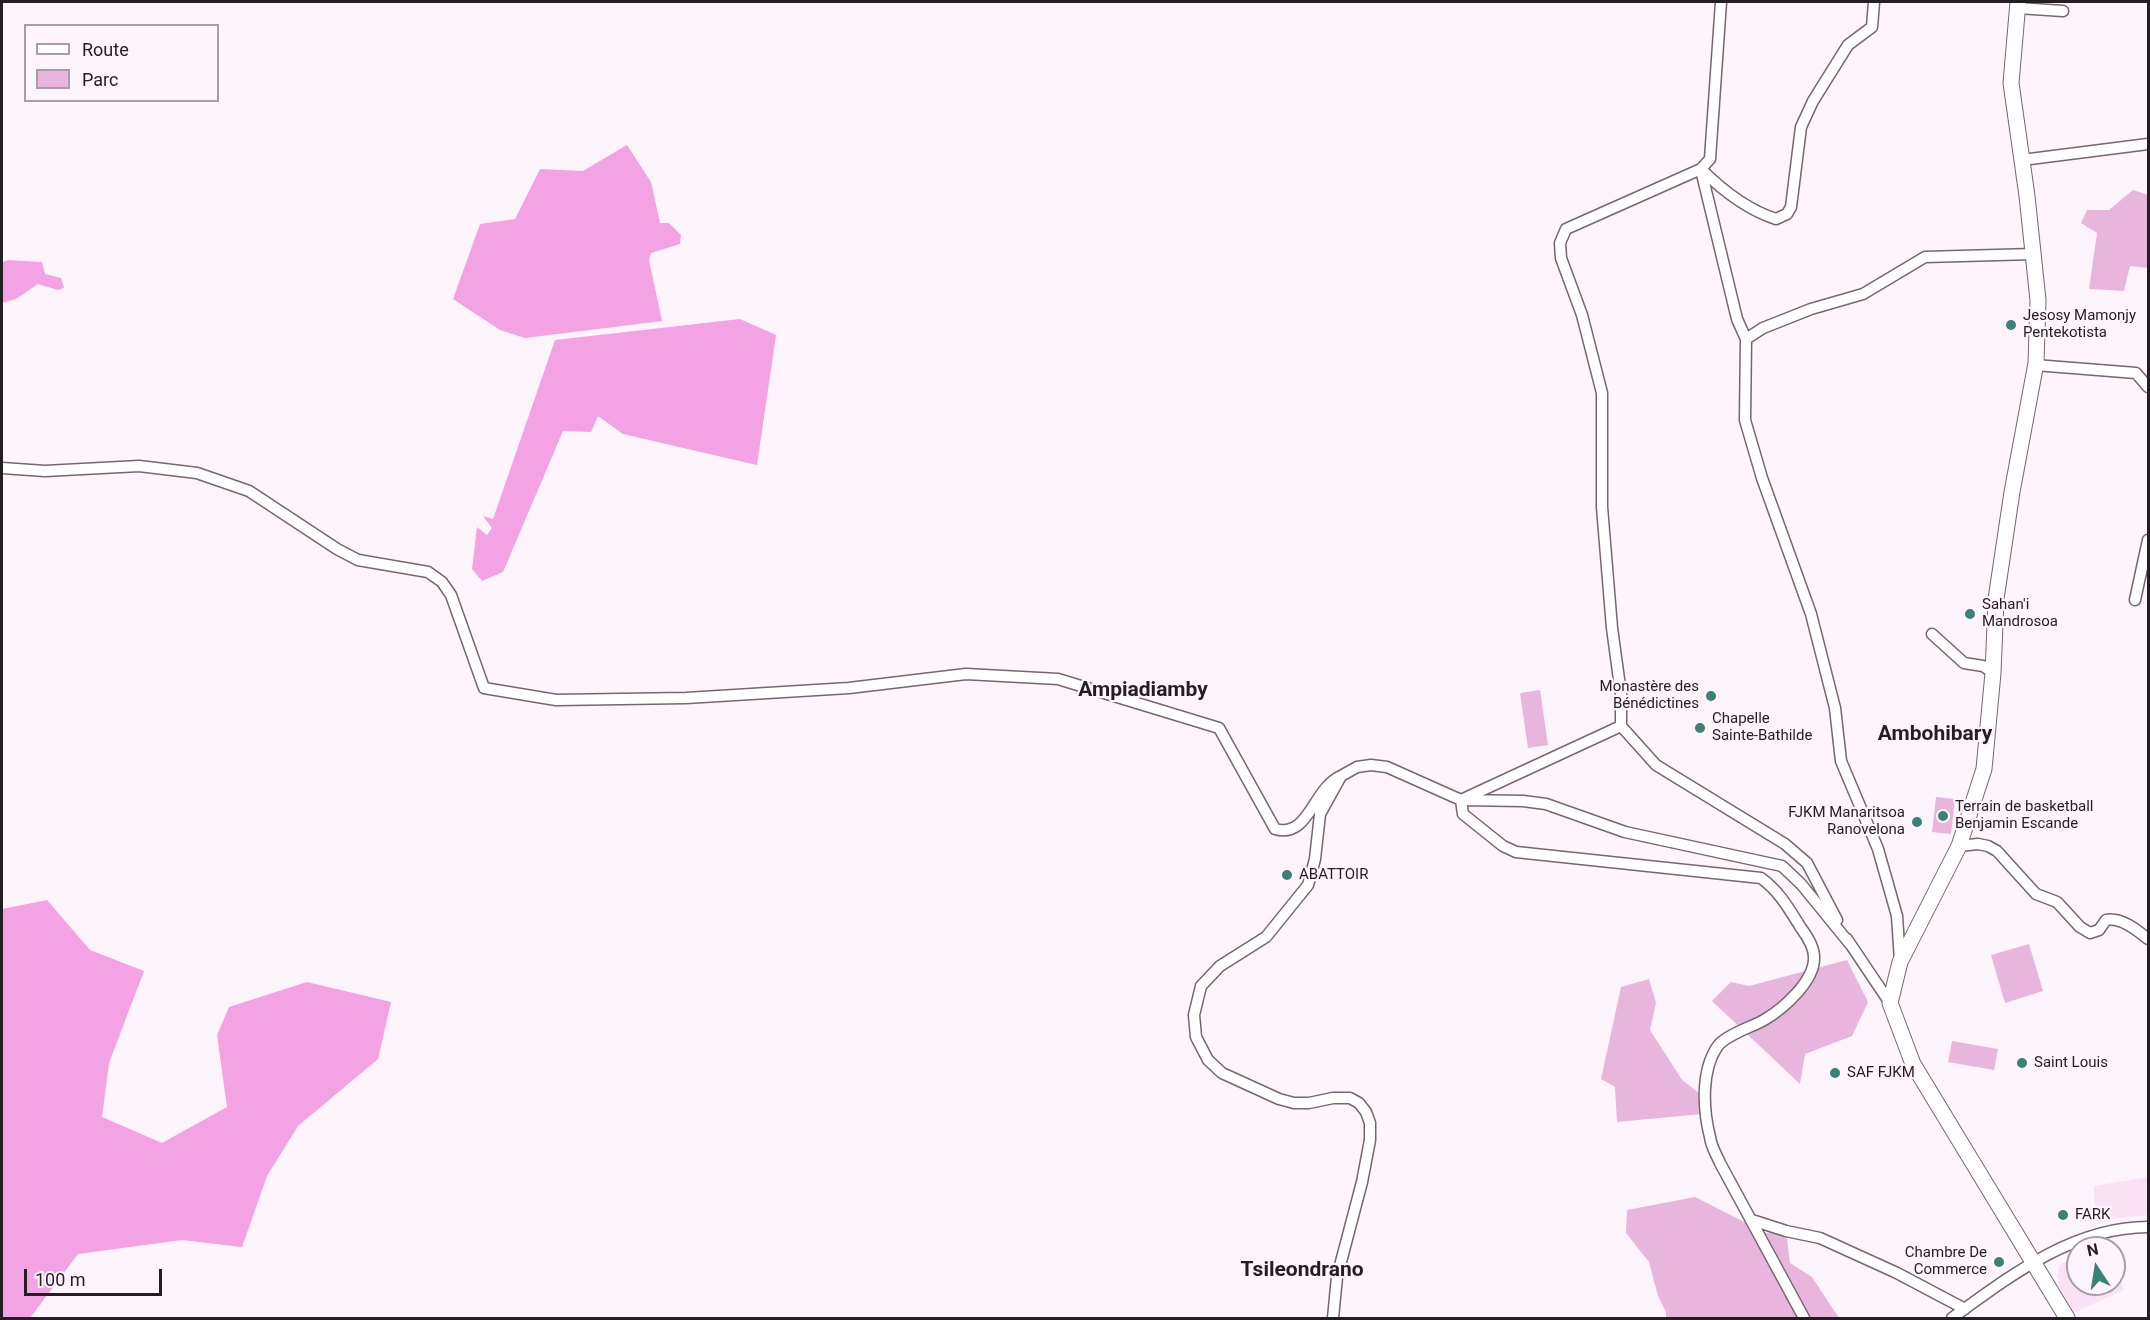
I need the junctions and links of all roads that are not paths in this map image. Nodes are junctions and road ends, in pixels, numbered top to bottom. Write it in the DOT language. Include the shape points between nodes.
graph roads {
  1 [pos="1721,2"];
  2 [pos="1874,2"];
  3 [pos="2018,5"];
  4 [pos="2063,11"];
  5 [pos="2148,144"];
  6 [pos="2022,160"];
  7 [pos="1701,170"];
  8 [pos="2033,254"];
  9 [pos="1746,339"];
  10 [pos="2035,365"];
  11 [pos="2148,387"];
  12 [pos="2,468"];
  13 [pos="2148,540"];
  14 [pos="2135,600"];
  15 [pos="1932,634"];
  16 [pos="1994,673"];
  17 [pos="1622,726"];
  18 [pos="1341,776"];
  19 [pos="1461,800"];
  20 [pos="1959,846"];
  21 [pos="2148,939"];
  22 [pos="1850,944"];
  23 [pos="1900,962"];
  24 [pos="1890,1003"];
  25 [pos="1752,1220"];
  26 [pos="2148,1227"];
  27 [pos="2032,1262"];
  28 [pos="1965,1309"];
  29 [pos="1333,1318"];
  30 [pos="1804,1318"];
  31 [pos="1953,1318"];
  32 [pos="2067,1318"];
  1 -- 7 [label="street" via="1710,159"];
  2 -- 7 [label="street" via="1872,27 1848,45 1801,127 1795,184 1787,214 1776,219 1761,215"];
  3 -- 4 [label="street"];
  3 -- 6 [label="street" via="2011,83"];
  5 -- 6 [label="street"];
  6 -- 8 [label="street"];
  7 -- 9 [label="street" via="1737,319"];
  7 -- 17 [label="street" via="1566,229 1560,243 1561,258 1582,315 1602,393 1602,507"];
  8 -- 9 [label="street" via="1925,256 1863,294 1811,309"];
  8 -- 10 [label="street" via="2038,300"];
  9 -- 23 [label="street" via="1745,420 1811,614 1835,708 1841,761 1878,849 1897,915"];
  10 -- 11 [label="street" via="2136,373"];
  10 -- 16 [label="street" via="1996,599"];
  12 -- 18 [label="street" via="45,471 139,466 197,473 249,491 358,560 428,572 451,595 484,688 567,700 686,698 849,688 966,674 1058,679 1219,728 1275,829 1286,832 1297,828 1331,780"];
  13 -- 14 [label="street"];
  15 -- 16 [label="street" via="1964,663 1983,666"];
  16 -- 20 [label="street" via="1984,769"];
  17 -- 19 [label="street"];
  17 -- 22 [label="street" via="1656,765 1785,844 1807,863"];
  18 -- 19 [label="street" via="1357,767 1387,767"];
  18 -- 29 [label="street" via="1320,814 1308,885 1266,937 1220,966 1201,986 1194,1015 1196,1037 1208,1060 1222,1073 1294,1104 1350,1098 1366,1112 1370,1140 1337,1277"];
  19 -- 22 [label="street" via="1546,804 1625,832 1782,866 1802,884"];
  19 -- 25 [label="street" via="1463,814 1516,852 1761,878 1775,889 1809,939 1814,958 1808,979 1788,1003 1719,1044 1711,1057 1706,1081 1710,1138"];
  20 -- 21 [label="street" via="1978,844 1997,851 2036,894 2056,902 2090,933 2099,930 2106,920 2114,919"];
  20 -- 23 [label="street"];
  22 -- 24 [label="street"];
  23 -- 24 [label="street"];
  24 -- 27 [label="street" via="1913,1064"];
  25 -- 28 [label="street" via="1820,1238"];
  25 -- 30 [label="street"];
  26 -- 27 [label="street" via="2108,1230"];
  27 -- 28 [label="street"];
  27 -- 32 [label="street"];
  28 -- 31 [label="street"];
}
